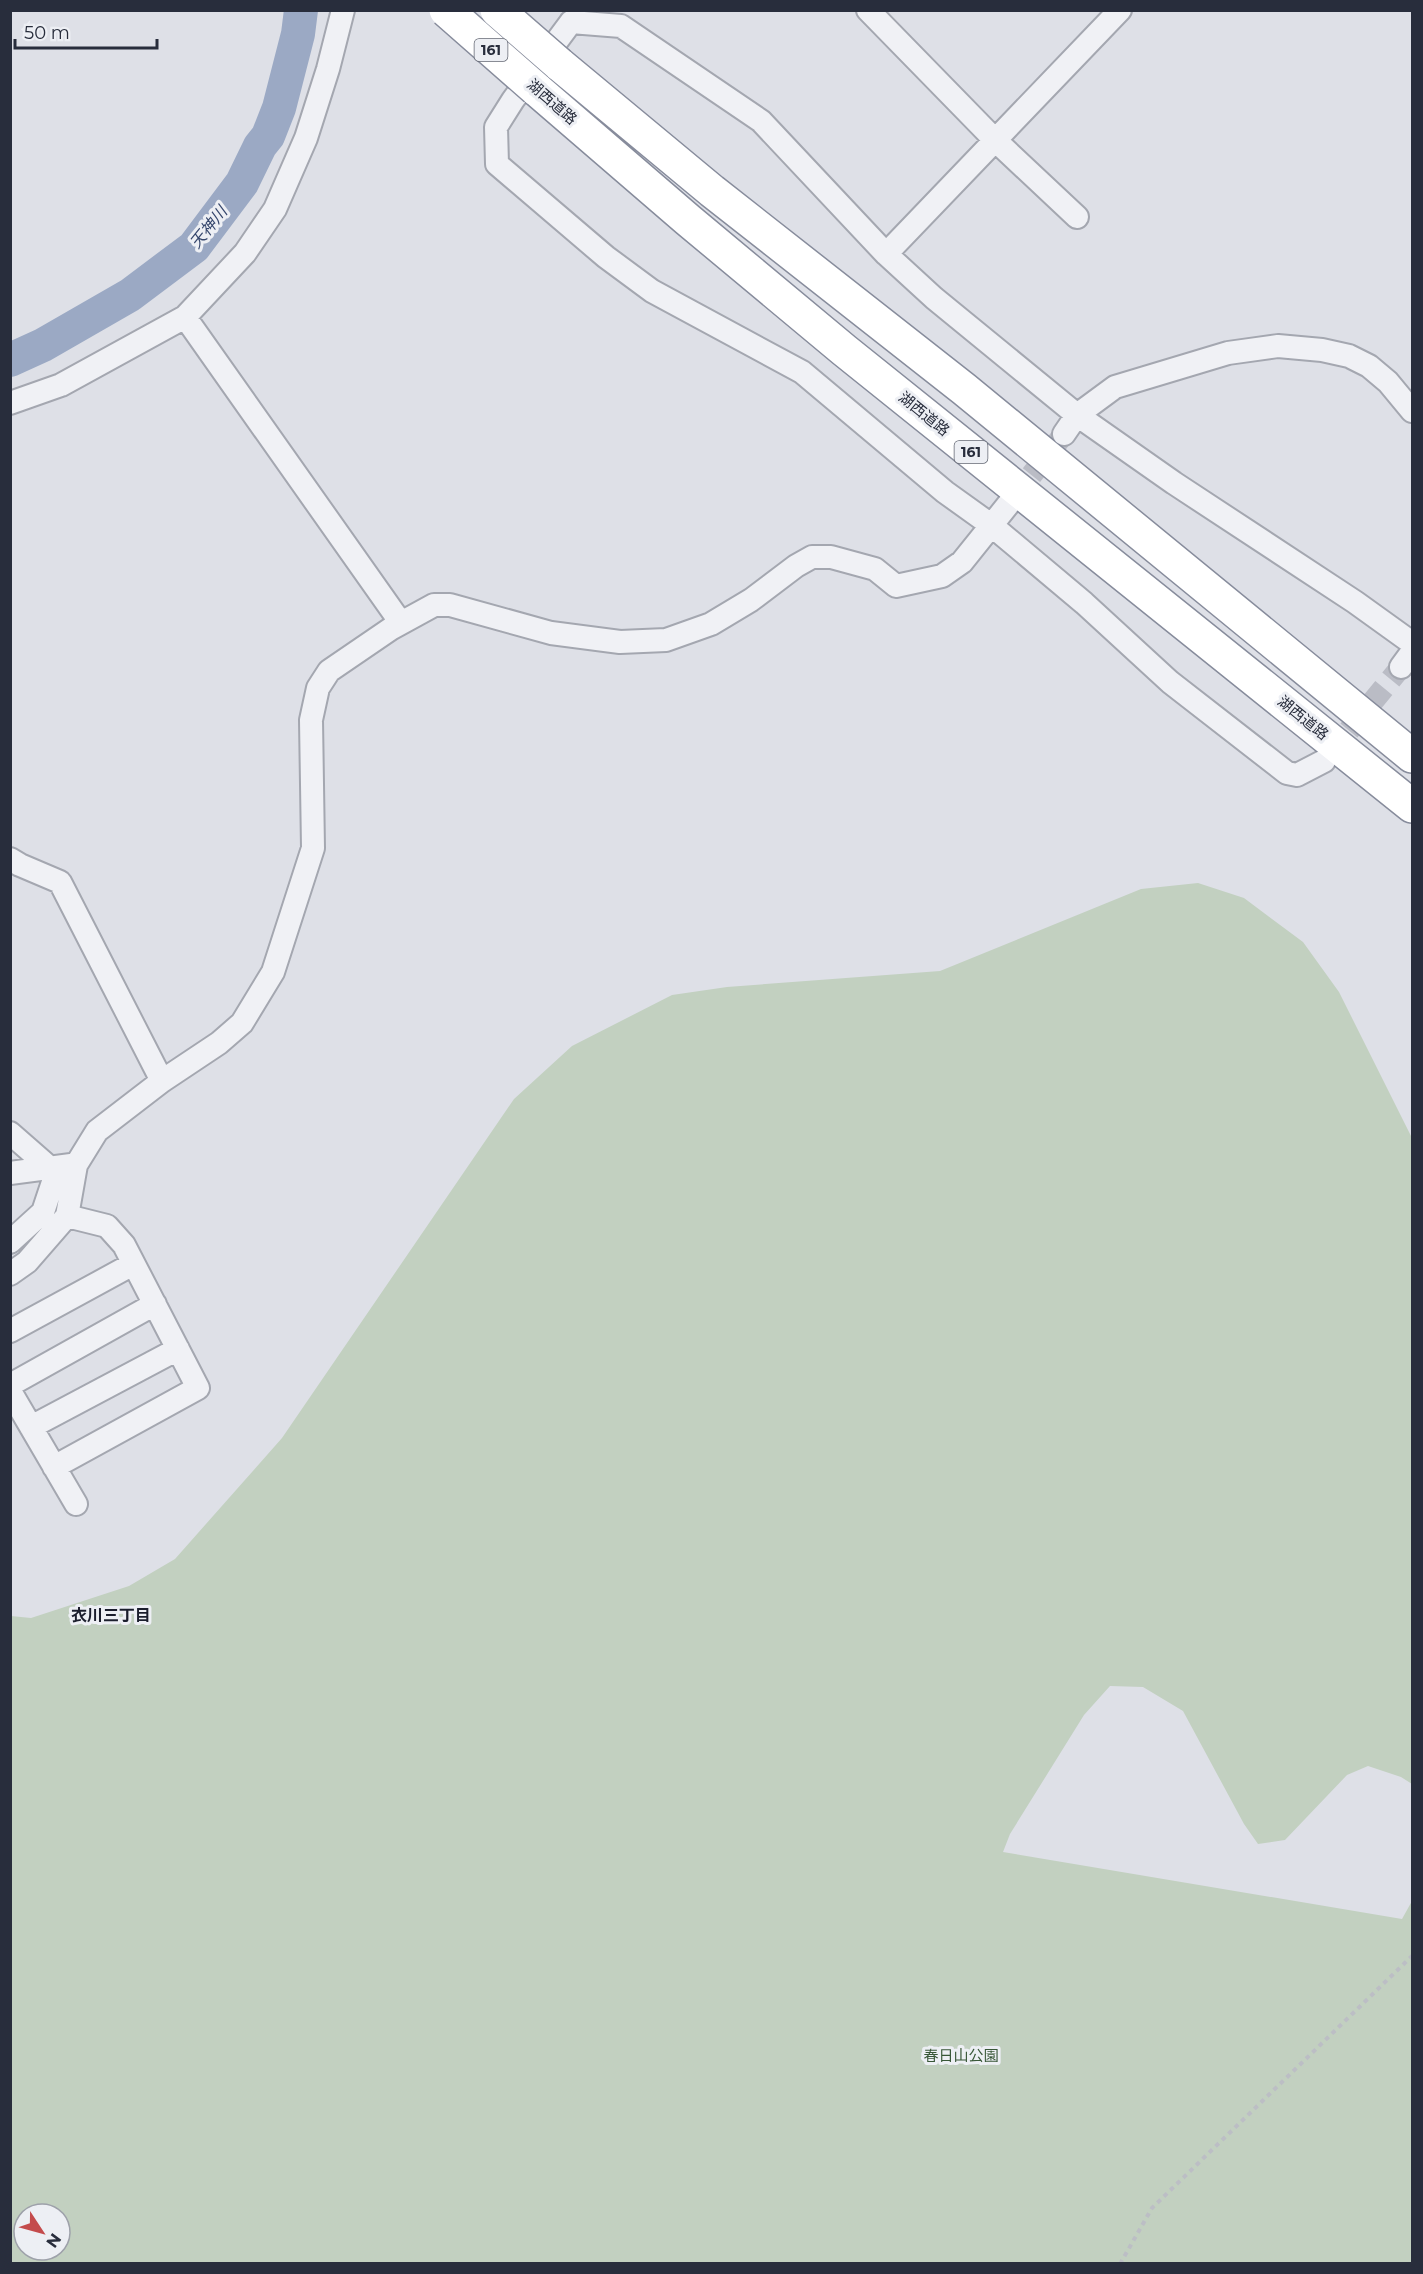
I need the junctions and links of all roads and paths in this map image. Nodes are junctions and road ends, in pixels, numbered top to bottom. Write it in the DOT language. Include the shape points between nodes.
graph roads {
  1 [pos="343,10"];
  2 [pos="446,10"];
  3 [pos="497,10"];
  4 [pos="868,10"];
  5 [pos="1120,10"];
  6 [pos="568,16"];
  7 [pos="996,140"];
  8 [pos="1077,218"];
  9 [pos="886,254"];
  10 [pos="185,317"];
  11 [pos="10,403"];
  12 [pos="1413,411"];
  13 [pos="1077,415"];
  14 [pos="1064,434"];
  15 [pos="1011,501"];
  16 [pos="991,525"];
  17 [pos="401,623"];
  18 [pos="1413,643"];
  19 [pos="1413,756"];
  20 [pos="1323,761"];
  21 [pos="1413,806"];
  22 [pos="10,859"];
  23 [pos="162,1081"];
  24 [pos="10,1133"];
  25 [pos="62,1167"];
  26 [pos="10,1173"];
  27 [pos="67,1216"];
  28 [pos="10,1242"];
  29 [pos="134,1264"];
  30 [pos="10,1274"];
  31 [pos="154,1304"];
  32 [pos="10,1331"];
  33 [pos="178,1349"];
  34 [pos="10,1384"];
  35 [pos="10,1391"];
  36 [pos="32,1427"];
  37 [pos="54,1467"];
  38 [pos="76,1504"];
  39 [pos="1413,1956"];
  40 [pos="1120,2264"];
  1 -- 10 [label="street" via="306,138 275,209 245,253"];
  2 -- 21 [label="highway, 湖西道路 / 161, bridge" via="844,350"];
  3 -- 19 [label="highway, 161, bridge" via="712,191 964,389"];
  4 -- 7 [label="street"];
  5 -- 7 [label="street"];
  6 -- 9 [label="street" via="621,26 761,122"];
  6 -- 16 [label="street" via="496,127 497,164 652,291 802,372 945,492"];
  7 -- 8 [label="street"];
  7 -- 9 [label="street"];
  9 -- 13 [label="street"];
  10 -- 11 [label="street" via="61,385"];
  10 -- 17 [label="street"];
  12 -- 13 [label="street" via="1388,382 1349,356 1278,346 1228,353 1115,387"];
  13 -- 14 [label="street"];
  13 -- 18 [label="street"];
  15 -- 16 [label="street"];
  16 -- 17 [label="street" via="962,562 942,576 896,586 875,569 812,556 711,624 666,640 620,642 551,633 450,605 434,605"];
  16 -- 20 [label="street" via="1170,682 1287,773 1297,775"];
  17 -- 23 [label="street" via="329,671 318,688 311,720 313,848 273,972 242,1023"];
  22 -- 23 [label="street" via="60,882"];
  23 -- 25 [label="street" via="97,1131"];
  24 -- 25 [label="street"];
  25 -- 26 [label="street"];
  25 -- 27 [label="street"];
  25 -- 28 [label="street" via="43,1212"];
  27 -- 29 [label="street" via="107,1226"];
  27 -- 30 [label="street" via="27,1262"];
  29 -- 31 [label="street"];
  29 -- 32 [label="street"];
  31 -- 33 [label="street"];
  31 -- 34 [label="street"];
  33 -- 36 [label="street"];
  33 -- 37 [label="street" via="198,1388"];
  35 -- 36 [label="street"];
  36 -- 37 [label="street"];
  37 -- 38 [label="street"];
  39 -- 40 [label="path" via="1152,2208"];
}
